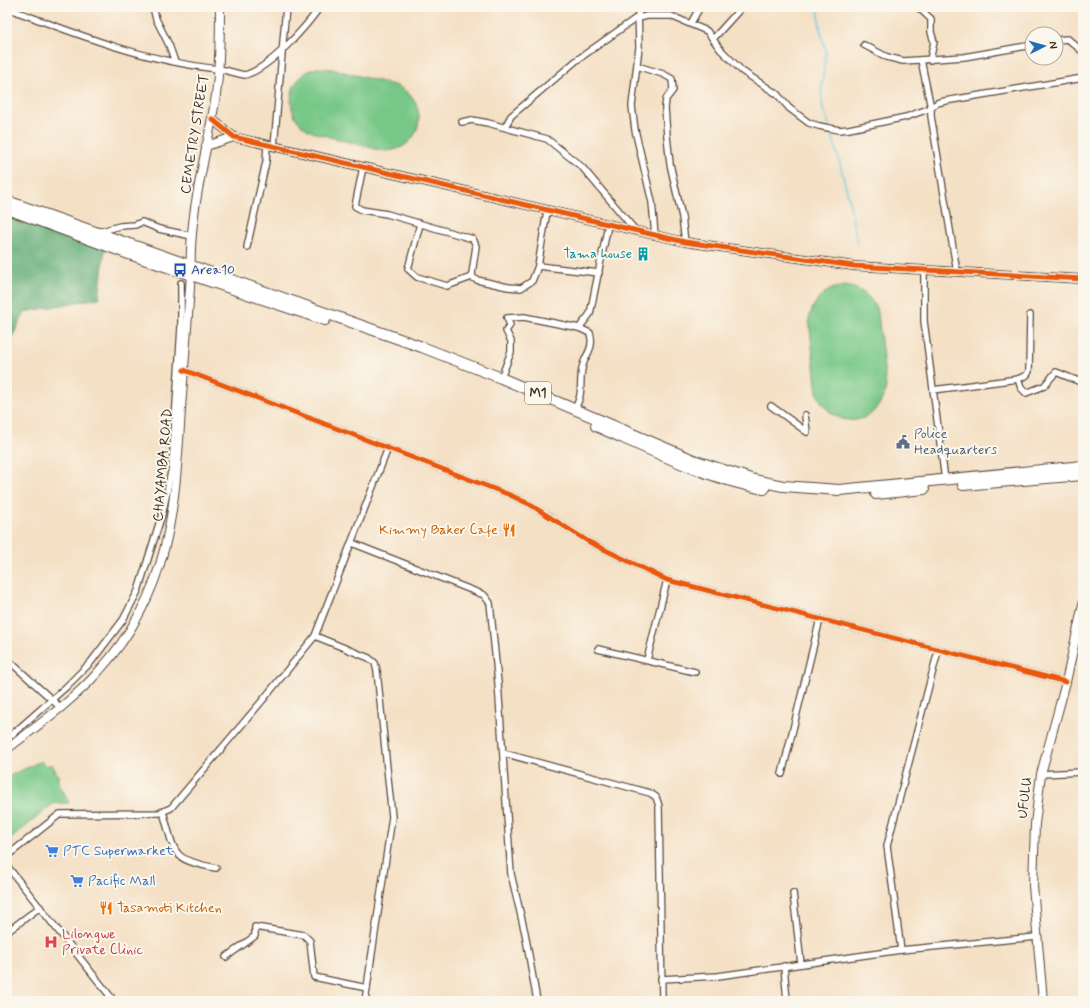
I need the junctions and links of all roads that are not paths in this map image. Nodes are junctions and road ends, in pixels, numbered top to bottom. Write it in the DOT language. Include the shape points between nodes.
graph roads {
  1 [pos="153,7"];
  2 [pos="220,7"];
  3 [pos="286,7"];
  4 [pos="320,7"];
  5 [pos="638,7"];
  6 [pos="700,7"];
  7 [pos="742,7"];
  8 [pos="918,7"];
  9 [pos="7,8"];
  10 [pos="639,17"];
  11 [pos="691,24"];
  12 [pos="713,39"];
  13 [pos="1064,39"];
  14 [pos="864,45"];
  15 [pos="1024,46"];
  16 [pos="283,48"];
  17 [pos="1083,52"];
  18 [pos="922,60"];
  19 [pos="930,60"];
  20 [pos="175,62"];
  21 [pos="637,66"];
  22 [pos="218,69"];
  23 [pos="1083,78"];
  24 [pos="931,108"];
  25 [pos="212,119"];
  26 [pos="462,122"];
  27 [pos="506,127"];
  28 [pos="234,137"];
  29 [pos="206,146"];
  30 [pos="270,146"];
  31 [pos="363,167"];
  32 [pos="7,201"];
  33 [pos="7,208"];
  34 [pos="547,211"];
  35 [pos="420,224"];
  36 [pos="608,225"];
  37 [pos="636,231"];
  38 [pos="95,233"];
  39 [pos="655,235"];
  40 [pos="192,236"];
  41 [pos="685,242"];
  42 [pos="247,247"];
  43 [pos="538,266"];
  44 [pos="191,270"];
  45 [pos="924,271"];
  46 [pos="599,272"];
  47 [pos="957,272"];
  48 [pos="472,274"];
  49 [pos="1083,279"];
  50 [pos="181,283"];
  51 [pos="1030,315"];
  52 [pos="580,328"];
  53 [pos="184,370"];
  54 [pos="501,378"];
  55 [pos="1018,379"];
  56 [pos="1083,383"];
  57 [pos="933,390"];
  58 [pos="771,406"];
  59 [pos="574,408"];
  60 [pos="805,415"];
  61 [pos="388,448"];
  62 [pos="1083,466"];
  63 [pos="1083,475"];
  64 [pos="945,480"];
  65 [pos="352,543"];
  66 [pos="668,580"];
  67 [pos="1083,604"];
  68 [pos="820,620"];
  69 [pos="315,636"];
  70 [pos="598,649"];
  71 [pos="938,651"];
  72 [pos="7,659"];
  73 [pos="647,660"];
  74 [pos="695,672"];
  75 [pos="1066,682"];
  76 [pos="52,699"];
  77 [pos="60,707"];
  78 [pos="7,739"];
  79 [pos="7,749"];
  80 [pos="502,753"];
  81 [pos="1083,772"];
  82 [pos="782,774"];
  83 [pos="1041,774"];
  84 [pos="164,812"];
  85 [pos="7,856"];
  86 [pos="7,866"];
  87 [pos="216,868"];
  88 [pos="793,893"];
  89 [pos="40,907"];
  90 [pos="7,932"];
  91 [pos="1036,937"];
  92 [pos="901,950"];
  93 [pos="226,957"];
  94 [pos="801,964"];
  95 [pos="784,966"];
  96 [pos="661,979"];
  97 [pos="367,988"];
  98 [pos="114,1001"];
  99 [pos="365,1001"];
  100 [pos="538,1001"];
  101 [pos="662,1001"];
  102 [pos="787,1001"];
  103 [pos="1043,1001"];
  1 -- 20 [label="street"];
  2 -- 22 [label="street, CEMETRY STREET"];
  3 -- 16 [label="street"];
  4 -- 16 [label="street" via="302,31"];
  5 -- 10 [label="street"];
  6 -- 11 [label="street"];
  7 -- 12 [label="street"];
  8 -- 19 [label="street" via="931,19 934,42"];
  9 -- 20 [label="street" via="104,44"];
  10 -- 11 [label="street" via="671,16"];
  10 -- 21 [label="street"];
  10 -- 27 [label="street" via="577,60 511,116"];
  11 -- 12 [label="street" via="707,31"];
  12 -- 24 [label="street" via="742,71 777,94 789,108 819,126 839,130 871,125"];
  13 -- 17 [label="street" via="1068,39"];
  14 -- 18 [label="street" via="896,60"];
  15 -- 19 [label="street" via="964,57"];
  16 -- 22 [label="street" via="249,74"];
  16 -- 30 [label="street"];
  18 -- 19 [label="street"];
  18 -- 24 [label="street"];
  20 -- 22 [label="street"];
  21 -- 39 [label="street" via="632,106 652,202"];
  21 -- 41 [label="street" via="672,79 672,90 666,99 665,108 667,136"];
  22 -- 25 [label="street, CEMETRY STREET"];
  23 -- 24 [label="street" via="945,100"];
  24 -- 47 [label="street"];
  25 -- 28 [label="street"];
  25 -- 29 [label="street, CEMETRY STREET"];
  26 -- 27 [label="street" via="472,120"];
  27 -- 37 [label="street" via="547,139 582,167"];
  28 -- 29 [label="street"];
  28 -- 30 [label="street"];
  29 -- 40 [label="street, CEMETRY STREET"];
  30 -- 31 [label="street"];
  30 -- 42 [label="street"];
  31 -- 34 [label="street"];
  31 -- 35 [label="street" via="355,206"];
  32 -- 38 [label="highway, M1"];
  33 -- 44 [label="highway, M1" via="129,254"];
  34 -- 36 [label="street"];
  34 -- 43 [label="street"];
  35 -- 48 [label="street" via="473,239 476,246"];
  35 -- 48 [label="street" via="408,269 417,277 447,286 469,278"];
  36 -- 37 [label="street"];
  36 -- 46 [label="street"];
  37 -- 39 [label="street"];
  38 -- 40 [label="street" via="142,222"];
  38 -- 44 [label="highway, M1"];
  39 -- 41 [label="street"];
  40 -- 44 [label="street, CEMETRY STREET"];
  41 -- 45 [label="street" via="854,266"];
  43 -- 46 [label="street"];
  43 -- 48 [label="street" via="532,281 521,288 477,280"];
  44 -- 53 [label="street, CHAYAMBA ROAD"];
  44 -- 54 [label="highway, M1" via="422,347"];
  44 -- 63 [label="highway, M1" via="279,305 465,369 675,460 742,486 804,495 841,495"];
  45 -- 47 [label="street"];
  45 -- 57 [label="street" via="924,321"];
  46 -- 52 [label="street" via="590,314"];
  47 -- 49 [label="street"];
  50 -- 76 [label="street" via="181,327 172,467 167,499 150,558 138,591 123,620 91,662"];
  51 -- 55 [label="street" via="1029,371 1027,375"];
  52 -- 54 [label="street" via="524,318 507,318 510,325 506,331 511,341 511,352"];
  52 -- 59 [label="street" via="590,332 591,347 582,368 581,396"];
  53 -- 61 [label="street"];
  53 -- 77 [label="street, CHAYAMBA ROAD" via="175,503 159,573 141,614 100,671"];
  54 -- 59 [label="highway, M1"];
  55 -- 56 [label="street" via="1026,393 1044,386 1056,372"];
  55 -- 57 [label="street"];
  57 -- 64 [label="street"];
  58 -- 60 [label="street" via="807,432"];
  59 -- 64 [label="highway, M1" via="719,470 769,484 840,490"];
  61 -- 65 [label="street"];
  61 -- 66 [label="street" via="522,500 589,542"];
  62 -- 64 [label="highway, M1"];
  65 -- 69 [label="street"];
  65 -- 80 [label="street" via="484,595 490,603"];
  66 -- 68 [label="street"];
  66 -- 73 [label="street"];
  67 -- 75 [label="street, UFULU"];
  68 -- 71 [label="street"];
  68 -- 82 [label="street"];
  69 -- 84 [label="street" via="171,808"];
  69 -- 97 [label="street" via="369,658 375,663 377,671 392,817"];
  70 -- 73 [label="street"];
  71 -- 75 [label="street"];
  71 -- 92 [label="street" via="887,846"];
  72 -- 76 [label="street"];
  73 -- 74 [label="street"];
  75 -- 83 [label="street, UFULU"];
  76 -- 77 [label="street"];
  76 -- 78 [label="street"];
  77 -- 79 [label="street, CHAYAMBA ROAD"];
  80 -- 96 [label="street" via="650,793 656,797 659,806"];
  80 -- 100 [label="street" via="512,880 526,933"];
  81 -- 83 [label="street"];
  83 -- 91 [label="street, UFULU" via="1033,855"];
  84 -- 85 [label="street" via="60,814"];
  84 -- 87 [label="street" via="176,854 197,864"];
  86 -- 89 [label="street"];
  88 -- 94 [label="street"];
  89 -- 90 [label="street"];
  89 -- 98 [label="street"];
  91 -- 92 [label="street"];
  91 -- 103 [label="street, UFULU"];
  92 -- 94 [label="street"];
  93 -- 97 [label="street" via="255,936 255,927 304,935 310,941 314,977"];
  94 -- 95 [label="street"];
  95 -- 96 [label="street" via="718,976"];
  95 -- 102 [label="street"];
  96 -- 101 [label="street"];
  97 -- 99 [label="street"];
}
